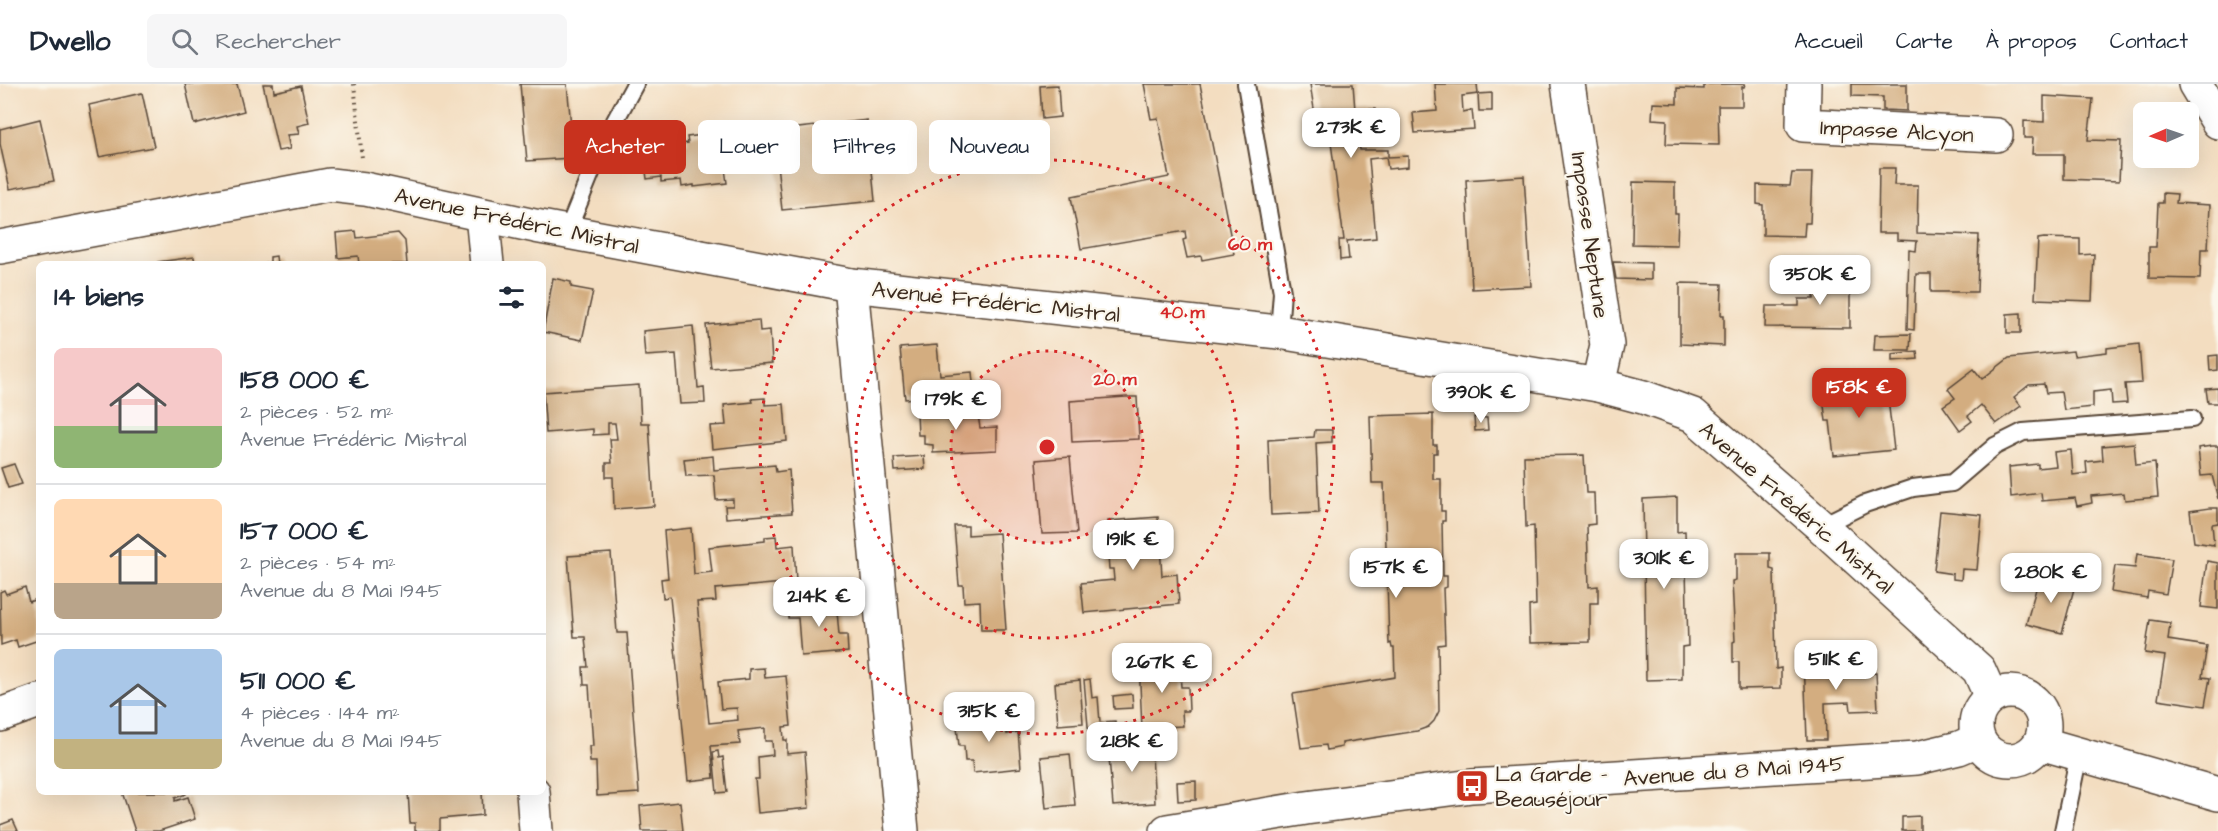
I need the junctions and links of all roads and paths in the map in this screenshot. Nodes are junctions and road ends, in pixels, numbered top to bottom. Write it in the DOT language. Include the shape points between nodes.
graph roads {
  1 [pos="354,84"];
  2 [pos="634,84"];
  3 [pos="1246,84"];
  4 [pos="1568,84"];
  5 [pos="1804,84"];
  6 [pos="2194,84"];
  7 [pos="2218,122"];
  8 [pos="1996,135"];
  9 [pos="365,189"];
  10 [pos="482,215"];
  11 [pos="567,232"];
  12 [pos="0,247"];
  13 [pos="487,261"];
  14 [pos="851,285"];
  15 [pos="1279,332"];
  16 [pos="1598,385"];
  17 [pos="2192,419"];
  18 [pos="1821,526"];
  19 [pos="1991,697"];
  20 [pos="36,702"];
  21 [pos="0,715"];
  22 [pos="1978,740"];
  23 [pos="2040,742"];
  24 [pos="2079,754"];
  25 [pos="2218,794"];
  26 [pos="533,795"];
  27 [pos="1307,820"];
  28 [pos="536,831"];
  29 [pos="902,831"];
  30 [pos="1167,831"];
  31 [pos="2063,831"];
  1 -- 9 [label="path"];
  2 -- 11 [label="lane" via="604,141"];
  3 -- 15 [label="lane" via="1282,292"];
  4 -- 16 [label="street, Impasse Neptune" via="1607,345"];
  5 -- 8 [label="street, Impasse Alcyon" via="1803,125"];
  6 -- 7 [label="street"];
  9 -- 10 [label="street, Avenue Frédéric Mistral"];
  9 -- 12 [label="street, Avenue Frédéric Mistral" via="330,185"];
  10 -- 11 [label="street, Avenue Frédéric Mistral"];
  10 -- 13 [label="street"];
  11 -- 14 [label="street, Avenue Frédéric Mistral"];
  14 -- 15 [label="street, Avenue Frédéric Mistral"];
  14 -- 29 [label="street"];
  15 -- 16 [label="street, Avenue Frédéric Mistral"];
  16 -- 18 [label="street, Avenue Frédéric Mistral" via="1693,416"];
  17 -- 18 [label="lane" via="2023,432 1995,446 1952,483 1913,488 1865,504"];
  18 -- 19 [label="street, Avenue Frédéric Mistral" via="1979,670"];
  19 -- 22 [label="street" via="1977,716"];
  19 -- 23 [label="street" via="2016,692 2038,706 2044,730"];
  20 -- 21 [label="street"];
  22 -- 23 [label="street" via="1988,753 2001,760 2016,760 2030,754"];
  22 -- 27 [label="street, Avenue du 8 Mai 1945" via="1917,758 1472,786"];
  23 -- 24 [label="street"];
  24 -- 25 [label="street"];
  24 -- 31 [label="lane"];
  26 -- 28 [label="street"];
  27 -- 30 [label="street, Avenue du 8 Mai 1945"];
}
